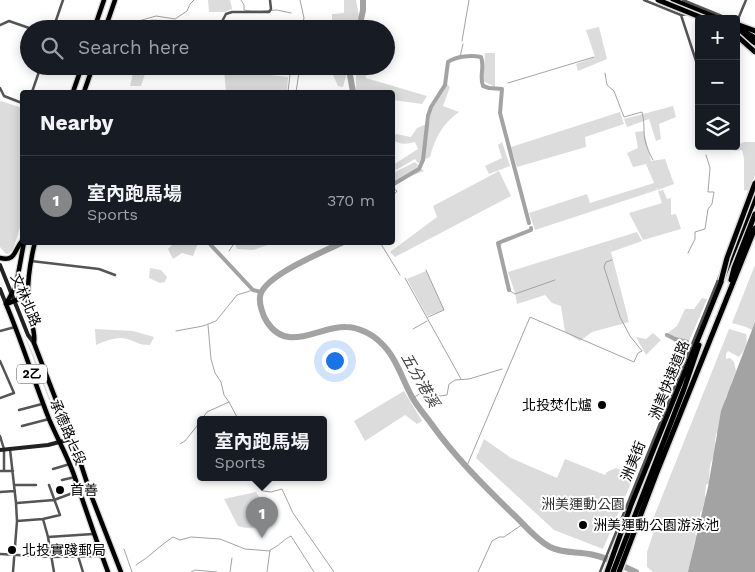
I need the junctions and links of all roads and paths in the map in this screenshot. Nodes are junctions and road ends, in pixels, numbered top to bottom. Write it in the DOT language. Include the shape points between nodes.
graph roads {
  1 [pos="63,0"];
  2 [pos="104,0"];
  3 [pos="115,0"];
  4 [pos="270,0"];
  5 [pos="644,0"];
  6 [pos="658,0"];
  7 [pos="673,0"];
  8 [pos="683,0"];
  9 [pos="746,0"];
  10 [pos="681,14"];
  11 [pos="695,15"];
  12 [pos="698,15"];
  13 [pos="710,15"];
  14 [pos="719,15"];
  15 [pos="740,15"];
  16 [pos="56,20"];
  17 [pos="97,20"];
  18 [pos="108,20"];
  19 [pos="223,20"];
  20 [pos="20,25"];
  21 [pos="0,26"];
  22 [pos="740,27"];
  23 [pos="755,35"];
  24 [pos="740,36"];
  25 [pos="740,38"];
  26 [pos="755,42"];
  27 [pos="755,51"];
  28 [pos="696,60"];
  29 [pos="37,75"];
  30 [pos="79,75"];
  31 [pos="90,75"];
  32 [pos="0,88"];
  33 [pos="33,90"];
  34 [pos="74,90"];
  35 [pos="85,90"];
  36 [pos="4,96"];
  37 [pos="0,98"];
  38 [pos="20,102"];
  39 [pos="755,183"];
  40 [pos="755,192"];
  41 [pos="755,198"];
  42 [pos="755,214"];
  43 [pos="755,228"];
  44 [pos="21,245"];
  45 [pos="23,245"];
  46 [pos="34,245"];
  47 [pos="0,258"];
  48 [pos="31,261"];
  49 [pos="0,265"];
  50 [pos="115,274"];
  51 [pos="721,281"];
  52 [pos="730,288"];
  53 [pos="0,289"];
  54 [pos="12,294"];
  55 [pos="28,295"];
  56 [pos="14,301"];
  57 [pos="6,304"];
  58 [pos="15,326"];
  59 [pos="703,327"];
  60 [pos="0,331"];
  61 [pos="34,343"];
  62 [pos="707,345"];
  63 [pos="0,361"];
  64 [pos="684,389"];
  65 [pos="0,398"];
  66 [pos="44,404"];
  67 [pos="18,410"];
  68 [pos="49,419"];
  69 [pos="22,426"];
  70 [pos="0,436"];
  71 [pos="71,439"];
  72 [pos="59,443"];
  73 [pos="5,449"];
  74 [pos="70,464"];
  75 [pos="53,468"];
  76 [pos="0,471"];
  77 [pos="4,471"];
  78 [pos="13,471"];
  79 [pos="74,477"];
  80 [pos="62,480"];
  81 [pos="15,485"];
  82 [pos="36,485"];
  83 [pos="49,485"];
  84 [pos="15,491"];
  85 [pos="78,491"];
  86 [pos="0,492"];
  87 [pos="54,500"];
  88 [pos="16,503"];
  89 [pos="42,519"];
  90 [pos="17,521"];
  91 [pos="94,534"];
  92 [pos="48,537"];
  93 [pos="0,554"];
  94 [pos="15,555"];
  95 [pos="78,556"];
  96 [pos="102,556"];
  97 [pos="52,557"];
  98 [pos="13,572"];
  99 [pos="54,572"];
  100 [pos="83,572"];
  101 [pos="108,572"];
  102 [pos="121,572"];
  103 [pos="600,572"];
  104 [pos="606,572"];
  105 [pos="612,572"];
  106 [pos="619,572"];
  1 -- 16 [label="street"];
  2 -- 17 [label="main road"];
  3 -- 18 [label="main road"];
  4 -- 19 [label="street" via="269,12 226,14"];
  5 -- 10 [label="street"];
  6 -- 11 [label="highway, bridge"];
  7 -- 13 [label="highway"];
  8 -- 14 [label="street"];
  9 -- 15 [label="street"];
  10 -- 12 [label="street"];
  10 -- 28 [label="street"];
  20 -- 21 [label="street" via="9,21"];
  22 -- 23 [label="highway"];
  24 -- 26 [label="highway"];
  25 -- 27 [label="highway, bridge"];
  29 -- 33 [label="street"];
  30 -- 34 [label="main road"];
  31 -- 35 [label="main road"];
  32 -- 36 [label="street"];
  36 -- 37 [label="street"];
  36 -- 38 [label="street"];
  39 -- 51 [label="highway, bridge"];
  40 -- 103 [label="street, 洲美街"];
  41 -- 51 [label="highway, 洲美快速道路, bridge"];
  42 -- 52 [label="highway" via="734,268"];
  43 -- 52 [label="highway, 洲美快速道路"];
  44 -- 47 [label="main road" via="12,258"];
  45 -- 54 [label="main road" via="19,274"];
  46 -- 48 [label="main road, 2乙"];
  48 -- 50 [label="street"];
  48 -- 55 [label="main road, 2乙"];
  49 -- 54 [label="main road, 文林北路"];
  51 -- 59 [label="highway, 洲美快速道路"];
  52 -- 62 [label="highway, 洲美快速道路"];
  53 -- 57 [label="main road, 文林北路"];
  54 -- 56 [label="main road, 文林北路"];
  54 -- 57 [label="main road"];
  55 -- 56 [label="main road"];
  55 -- 61 [label="main road, 2乙"];
  56 -- 57 [label="main road"];
  56 -- 61 [label="main road, 文林北路"];
  57 -- 58 [label="main road, 承德路七段 / 2乙"];
  58 -- 60 [label="street"];
  58 -- 66 [label="main road, 承德路七段 / 2乙"];
  59 -- 64 [label="highway"];
  59 -- 104 [label="highway, 洲美快速道路"];
  61 -- 71 [label="main road, 承德路七段 / 2乙"];
  62 -- 64 [label="highway"];
  62 -- 106 [label="highway, 洲美快速道路"];
  63 -- 65 [label="street" via="14,393"];
  64 -- 105 [label="highway"];
  66 -- 67 [label="street"];
  66 -- 68 [label="main road, 承德路七段 / 2乙"];
  68 -- 69 [label="street"];
  68 -- 72 [label="main road, 承德路七段 / 2乙"];
  70 -- 73 [label="street"];
  71 -- 72 [label="main road"];
  71 -- 102 [label="main road, 承德路七段 / 2乙"];
  72 -- 73 [label="main road"];
  72 -- 74 [label="main road, 承德路七段 / 2乙"];
  73 -- 77 [label="street"];
  73 -- 78 [label="street"];
  74 -- 75 [label="street"];
  74 -- 79 [label="main road, 承德路七段 / 2乙"];
  76 -- 77 [label="street"];
  77 -- 78 [label="street"];
  78 -- 81 [label="street"];
  79 -- 80 [label="street"];
  79 -- 85 [label="main road, 承德路七段 / 2乙"];
  81 -- 82 [label="street"];
  81 -- 84 [label="street"];
  83 -- 87 [label="street"];
  84 -- 86 [label="street"];
  84 -- 88 [label="street"];
  85 -- 87 [label="street"];
  85 -- 91 [label="main road, 承德路七段 / 2乙"];
  87 -- 88 [label="street"];
  87 -- 89 [label="street" via="60,515"];
  88 -- 90 [label="street"];
  89 -- 90 [label="street"];
  89 -- 92 [label="street"];
  90 -- 94 [label="street"];
  91 -- 92 [label="street"];
  91 -- 96 [label="main road, 承德路七段 / 2乙"];
  92 -- 97 [label="street"];
  93 -- 94 [label="street"];
  94 -- 97 [label="street"];
  94 -- 98 [label="street"];
  95 -- 96 [label="street"];
  95 -- 97 [label="street"];
  95 -- 100 [label="street"];
  96 -- 101 [label="main road, 承德路七段 / 2乙"];
  97 -- 99 [label="street"];
}
